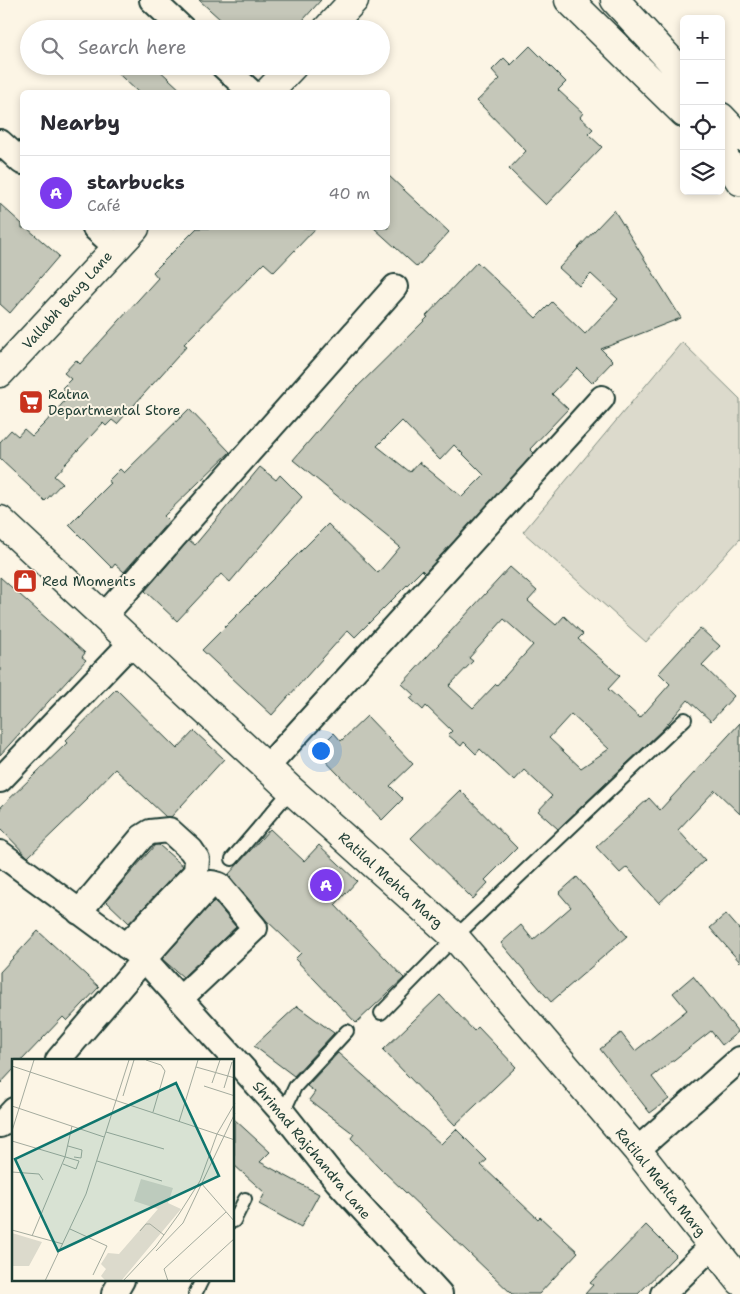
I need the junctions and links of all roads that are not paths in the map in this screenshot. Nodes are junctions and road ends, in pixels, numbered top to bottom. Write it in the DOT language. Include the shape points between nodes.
graph roads {
  1 [pos="152,0"];
  2 [pos="354,0"];
  3 [pos="569,0"];
  4 [pos="616,0"];
  5 [pos="173,20"];
  6 [pos="336,20"];
  7 [pos="680,71"];
  8 [pos="233,75"];
  9 [pos="284,75"];
  10 [pos="249,90"];
  11 [pos="270,90"];
  12 [pos="680,109"];
  13 [pos="725,120"];
  14 [pos="740,137"];
  15 [pos="0,142"];
  16 [pos="725,147"];
  17 [pos="725,157"];
  18 [pos="20,160"];
  19 [pos="740,181"];
  20 [pos="97,230"];
  21 [pos="133,230"];
  22 [pos="116,247"];
  23 [pos="395,286"];
  24 [pos="0,373"];
  25 [pos="602,398"];
  26 [pos="0,520"];
  27 [pos="104,616"];
  28 [pos="132,642"];
  29 [pos="685,719"];
  30 [pos="267,767"];
  31 [pos="0,780"];
  32 [pos="291,790"];
  33 [pos="0,853"];
  34 [pos="232,859"];
  35 [pos="79,912"];
  36 [pos="455,937"];
  37 [pos="135,953"];
  38 [pos="180,999"];
  39 [pos="380,1013"];
  40 [pos="347,1031"];
  41 [pos="59,1059"];
  42 [pos="234,1059"];
  43 [pos="740,1059"];
  44 [pos="235,1060"];
  45 [pos="12,1112"];
  46 [pos="283,1113"];
  47 [pos="0,1125"];
  48 [pos="637,1150"];
  49 [pos="245,1199"];
  50 [pos="235,1218"];
  51 [pos="712,1246"];
  52 [pos="740,1281"];
  53 [pos="121,1282"];
  54 [pos="201,1282"];
  55 [pos="114,1294"];
  56 [pos="195,1294"];
  57 [pos="440,1294"];
  58 [pos="662,1294"];
  1 -- 5 [label="street"];
  2 -- 6 [label="street"];
  3 -- 12 [label="street"];
  4 -- 7 [label="street"];
  8 -- 10 [label="street"];
  9 -- 11 [label="street"];
  13 -- 14 [label="street"];
  14 -- 16 [label="street"];
  15 -- 18 [label="street"];
  17 -- 19 [label="street"];
  20 -- 22 [label="street"];
  21 -- 22 [label="street, Vallabh Baug Lane"];
  22 -- 24 [label="street, Vallabh Baug Lane"];
  23 -- 27 [label="street"];
  25 -- 30 [label="street"];
  26 -- 27 [label="street, Ratilal Mehta Marg"];
  27 -- 28 [label="street, Ratilal Mehta Marg"];
  28 -- 30 [label="street, Ratilal Mehta Marg"];
  28 -- 31 [label="street"];
  29 -- 36 [label="lane"];
  30 -- 32 [label="street, Ratilal Mehta Marg"];
  32 -- 34 [label="lane"];
  32 -- 36 [label="street, Ratilal Mehta Marg"];
  33 -- 35 [label="street, Shrimad Rajchandra Lane"];
  35 -- 37 [label="street, Shrimad Rajchandra Lane"];
  35 -- 37 [label="street" via="142,837 150,832 169,830 197,859 196,872"];
  36 -- 39 [label="lane"];
  36 -- 48 [label="street, Ratilal Mehta Marg"];
  37 -- 38 [label="street, Shrimad Rajchandra Lane"];
  37 -- 38 [label="street" via="212,883 219,885 255,928"];
  37 -- 41 [label="street"];
  38 -- 42 [label="street, Shrimad Rajchandra Lane"];
  40 -- 46 [label="lane" via="295,1087"];
  43 -- 48 [label="street"];
  44 -- 46 [label="street, Shrimad Rajchandra Lane"];
  45 -- 47 [label="street"];
  46 -- 57 [label="street, Shrimad Rajchandra Lane" via="337,1181"];
  48 -- 51 [label="street, Ratilal Mehta Marg"];
  49 -- 50 [label="lane"];
  51 -- 52 [label="street, Ratilal Mehta Marg"];
  51 -- 58 [label="street"];
  53 -- 55 [label="street"];
  54 -- 56 [label="lane"];
}
